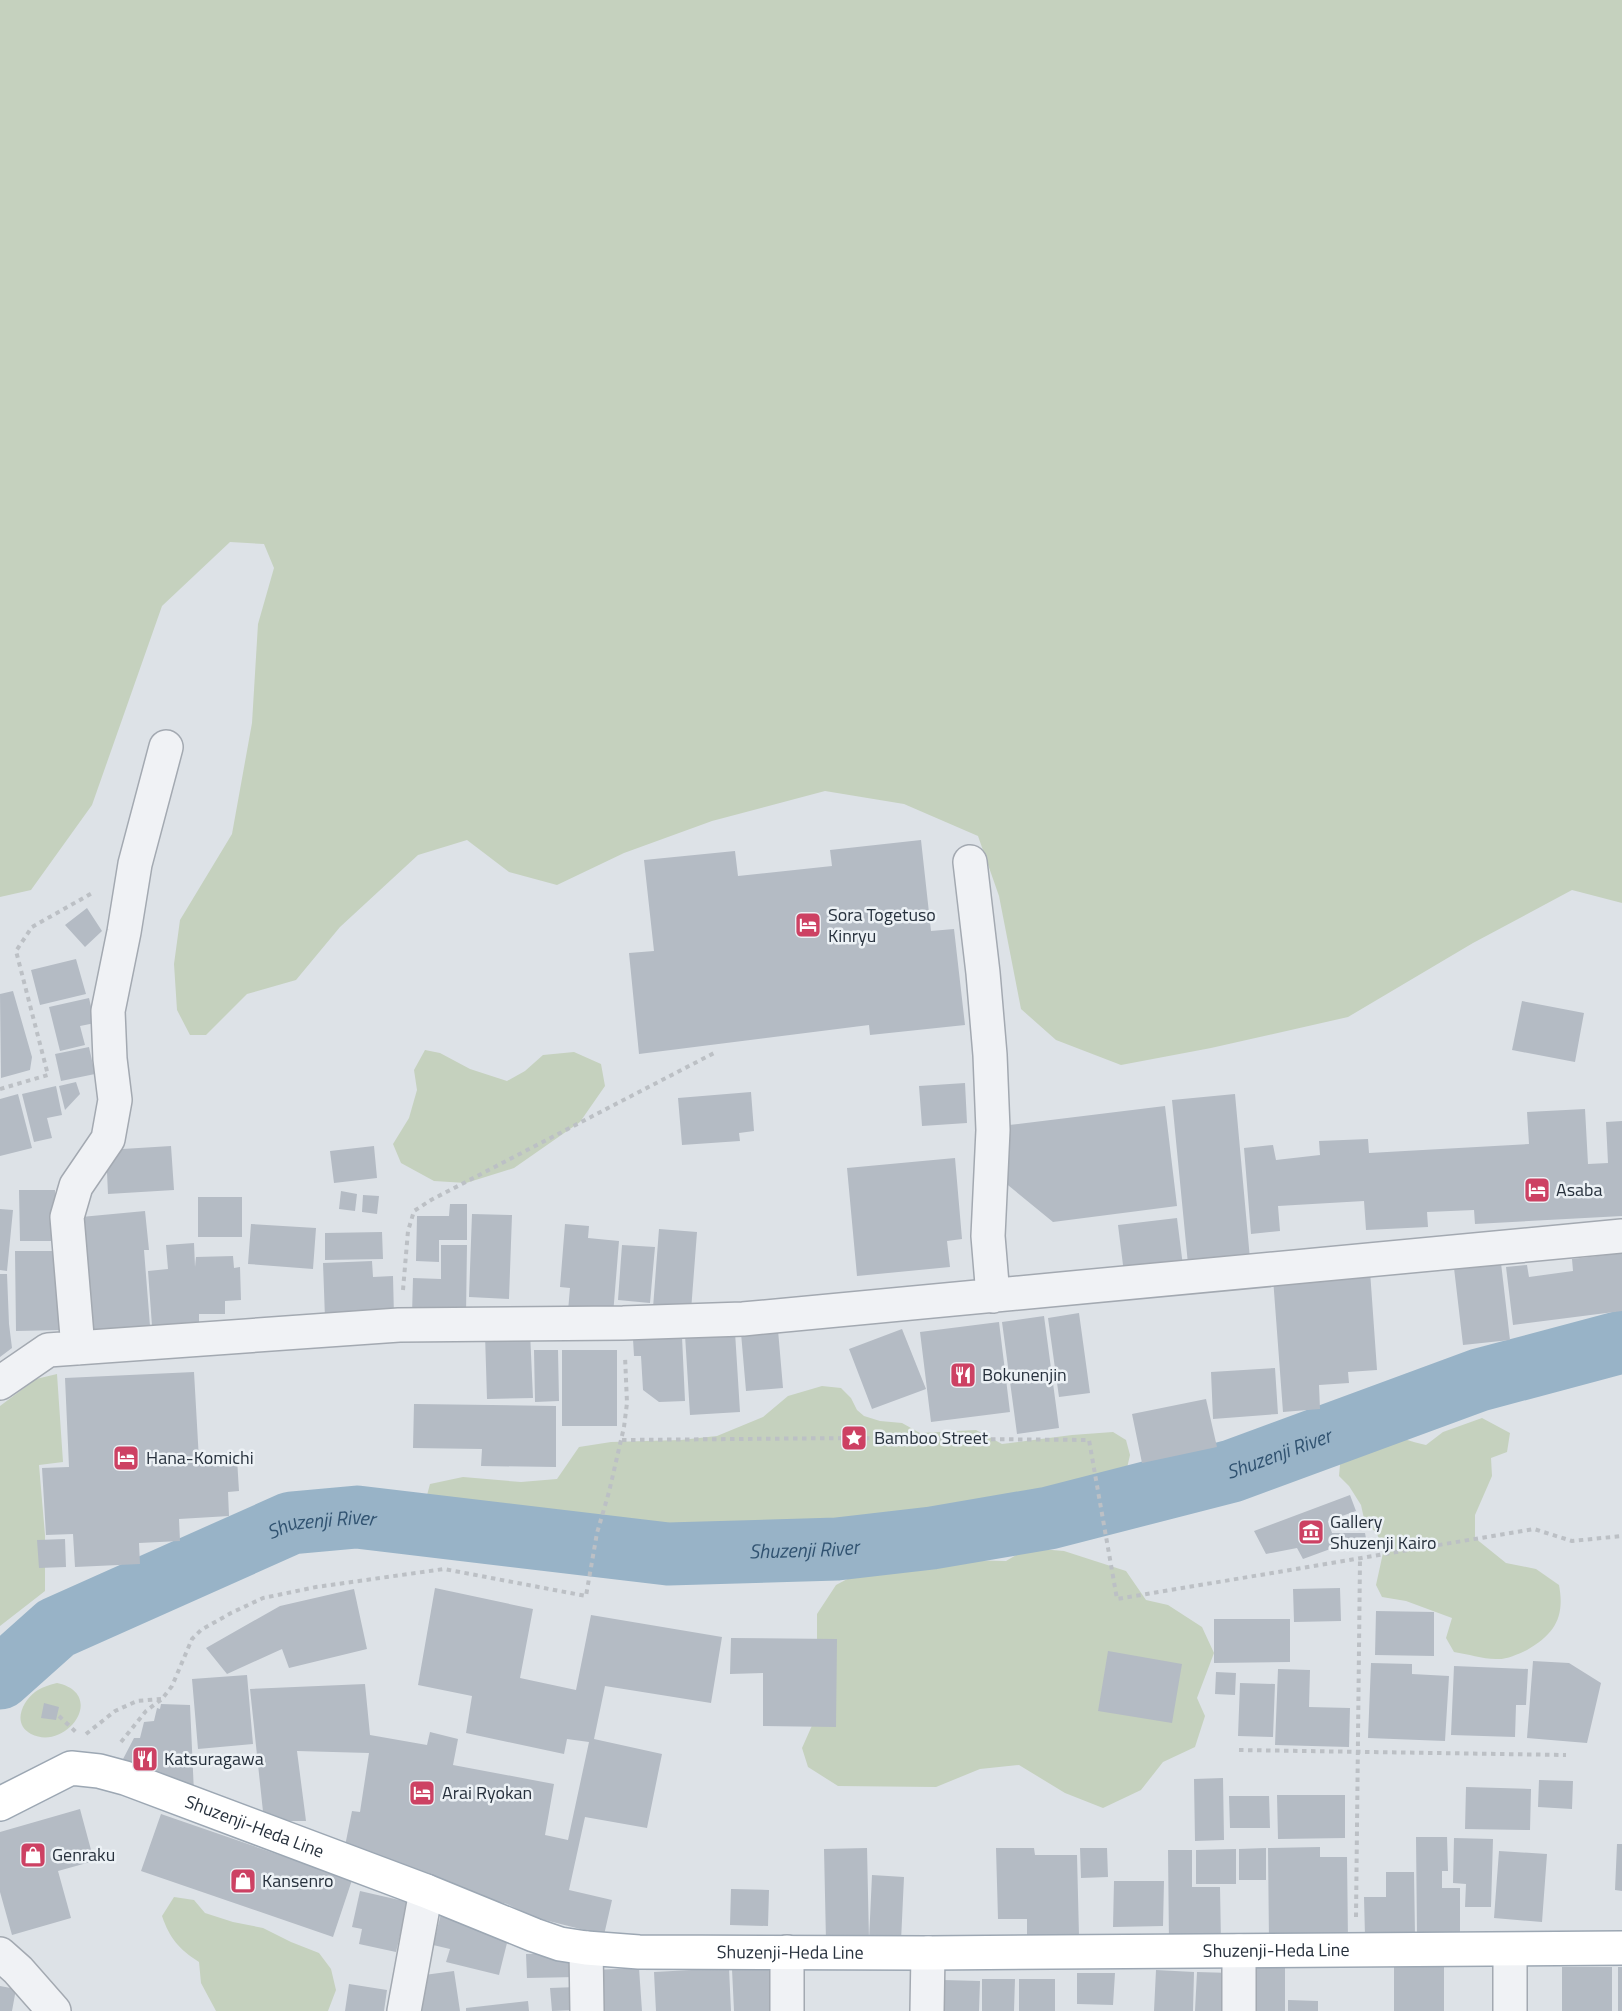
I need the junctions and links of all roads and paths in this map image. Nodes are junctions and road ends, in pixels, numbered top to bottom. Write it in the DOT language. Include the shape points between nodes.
graph roads {
  1 [pos="166,747"];
  2 [pos="970,861"];
  3 [pos="135,864"];
  4 [pos="716,1052"];
  5 [pos="0,1089"];
  6 [pos="1622,1236"];
  7 [pos="993,1296"];
  8 [pos="623,1323"];
  9 [pos="399,1325"];
  10 [pos="78,1348"];
  11 [pos="0,1383"];
  12 [pos="622,1440"];
  13 [pos="1622,1536"];
  14 [pos="1360,1559"];
  15 [pos="162,1699"];
  16 [pos="61,1718"];
  17 [pos="72,1728"];
  18 [pos="81,1738"];
  19 [pos="1239,1750"];
  20 [pos="1358,1751"];
  21 [pos="1566,1755"];
  22 [pos="99,1771"];
  23 [pos="0,1804"];
  24 [pos="426,1891"];
  25 [pos="586,1948"];
  26 [pos="1622,1948"];
  27 [pos="1510,1950"];
  28 [pos="1239,1951"];
  29 [pos="1356,1951"];
  30 [pos="787,1952"];
  31 [pos="928,1953"];
  32 [pos="0,1954"];
  33 [pos="54,2011"];
  34 [pos="404,2011"];
  35 [pos="587,2011"];
  36 [pos="788,2011"];
  37 [pos="927,2011"];
  38 [pos="1239,2011"];
  39 [pos="1510,2011"];
  1 -- 3 [label="street"];
  2 -- 7 [label="street" via="990,1066 993,1130 988,1236"];
  3 -- 5 [label="path" via="83,900 32,927 16,951 48,1075"];
  3 -- 10 [label="street" via="108,1011 115,1100 108,1139 76,1186 67,1217"];
  4 -- 9 [label="path" via="414,1211 408,1231"];
  6 -- 7 [label="street"];
  7 -- 8 [label="street" via="743,1319"];
  8 -- 9 [label="street"];
  8 -- 12 [label="path" via="627,1403"];
  9 -- 10 [label="street"];
  10 -- 11 [label="street" via="48,1350"];
  12 -- 14 [label="path" via="1089,1440 1117,1599"];
  12 -- 15 [label="path" via="597,1533 586,1596 444,1569 263,1598 201,1630 192,1639 178,1675"];
  13 -- 14 [label="path" via="1572,1541 1534,1529"];
  14 -- 20 [label="path"];
  15 -- 18 [label="path" via="137,1701 116,1711"];
  15 -- 22 [label="path" via="146,1711"];
  16 -- 17 [label="path"];
  19 -- 20 [label="path"];
  20 -- 21 [label="path"];
  20 -- 29 [label="path"];
  22 -- 23 [label="main road, Shuzenji-Heda Line" via="71,1768"];
  22 -- 24 [label="main road, Shuzenji-Heda Line"];
  24 -- 25 [label="main road, Shuzenji-Heda Line" via="534,1935"];
  24 -- 34 [label="street"];
  25 -- 30 [label="main road, Shuzenji-Heda Line"];
  25 -- 35 [label="street"];
  26 -- 27 [label="main road, Shuzenji-Heda Line"];
  27 -- 29 [label="main road, Shuzenji-Heda Line"];
  27 -- 39 [label="street"];
  28 -- 29 [label="main road, Shuzenji-Heda Line"];
  28 -- 31 [label="main road, Shuzenji-Heda Line"];
  28 -- 38 [label="street"];
  30 -- 31 [label="main road, Shuzenji-Heda Line"];
  30 -- 36 [label="street"];
  31 -- 37 [label="street"];
  32 -- 33 [label="street"];
}
